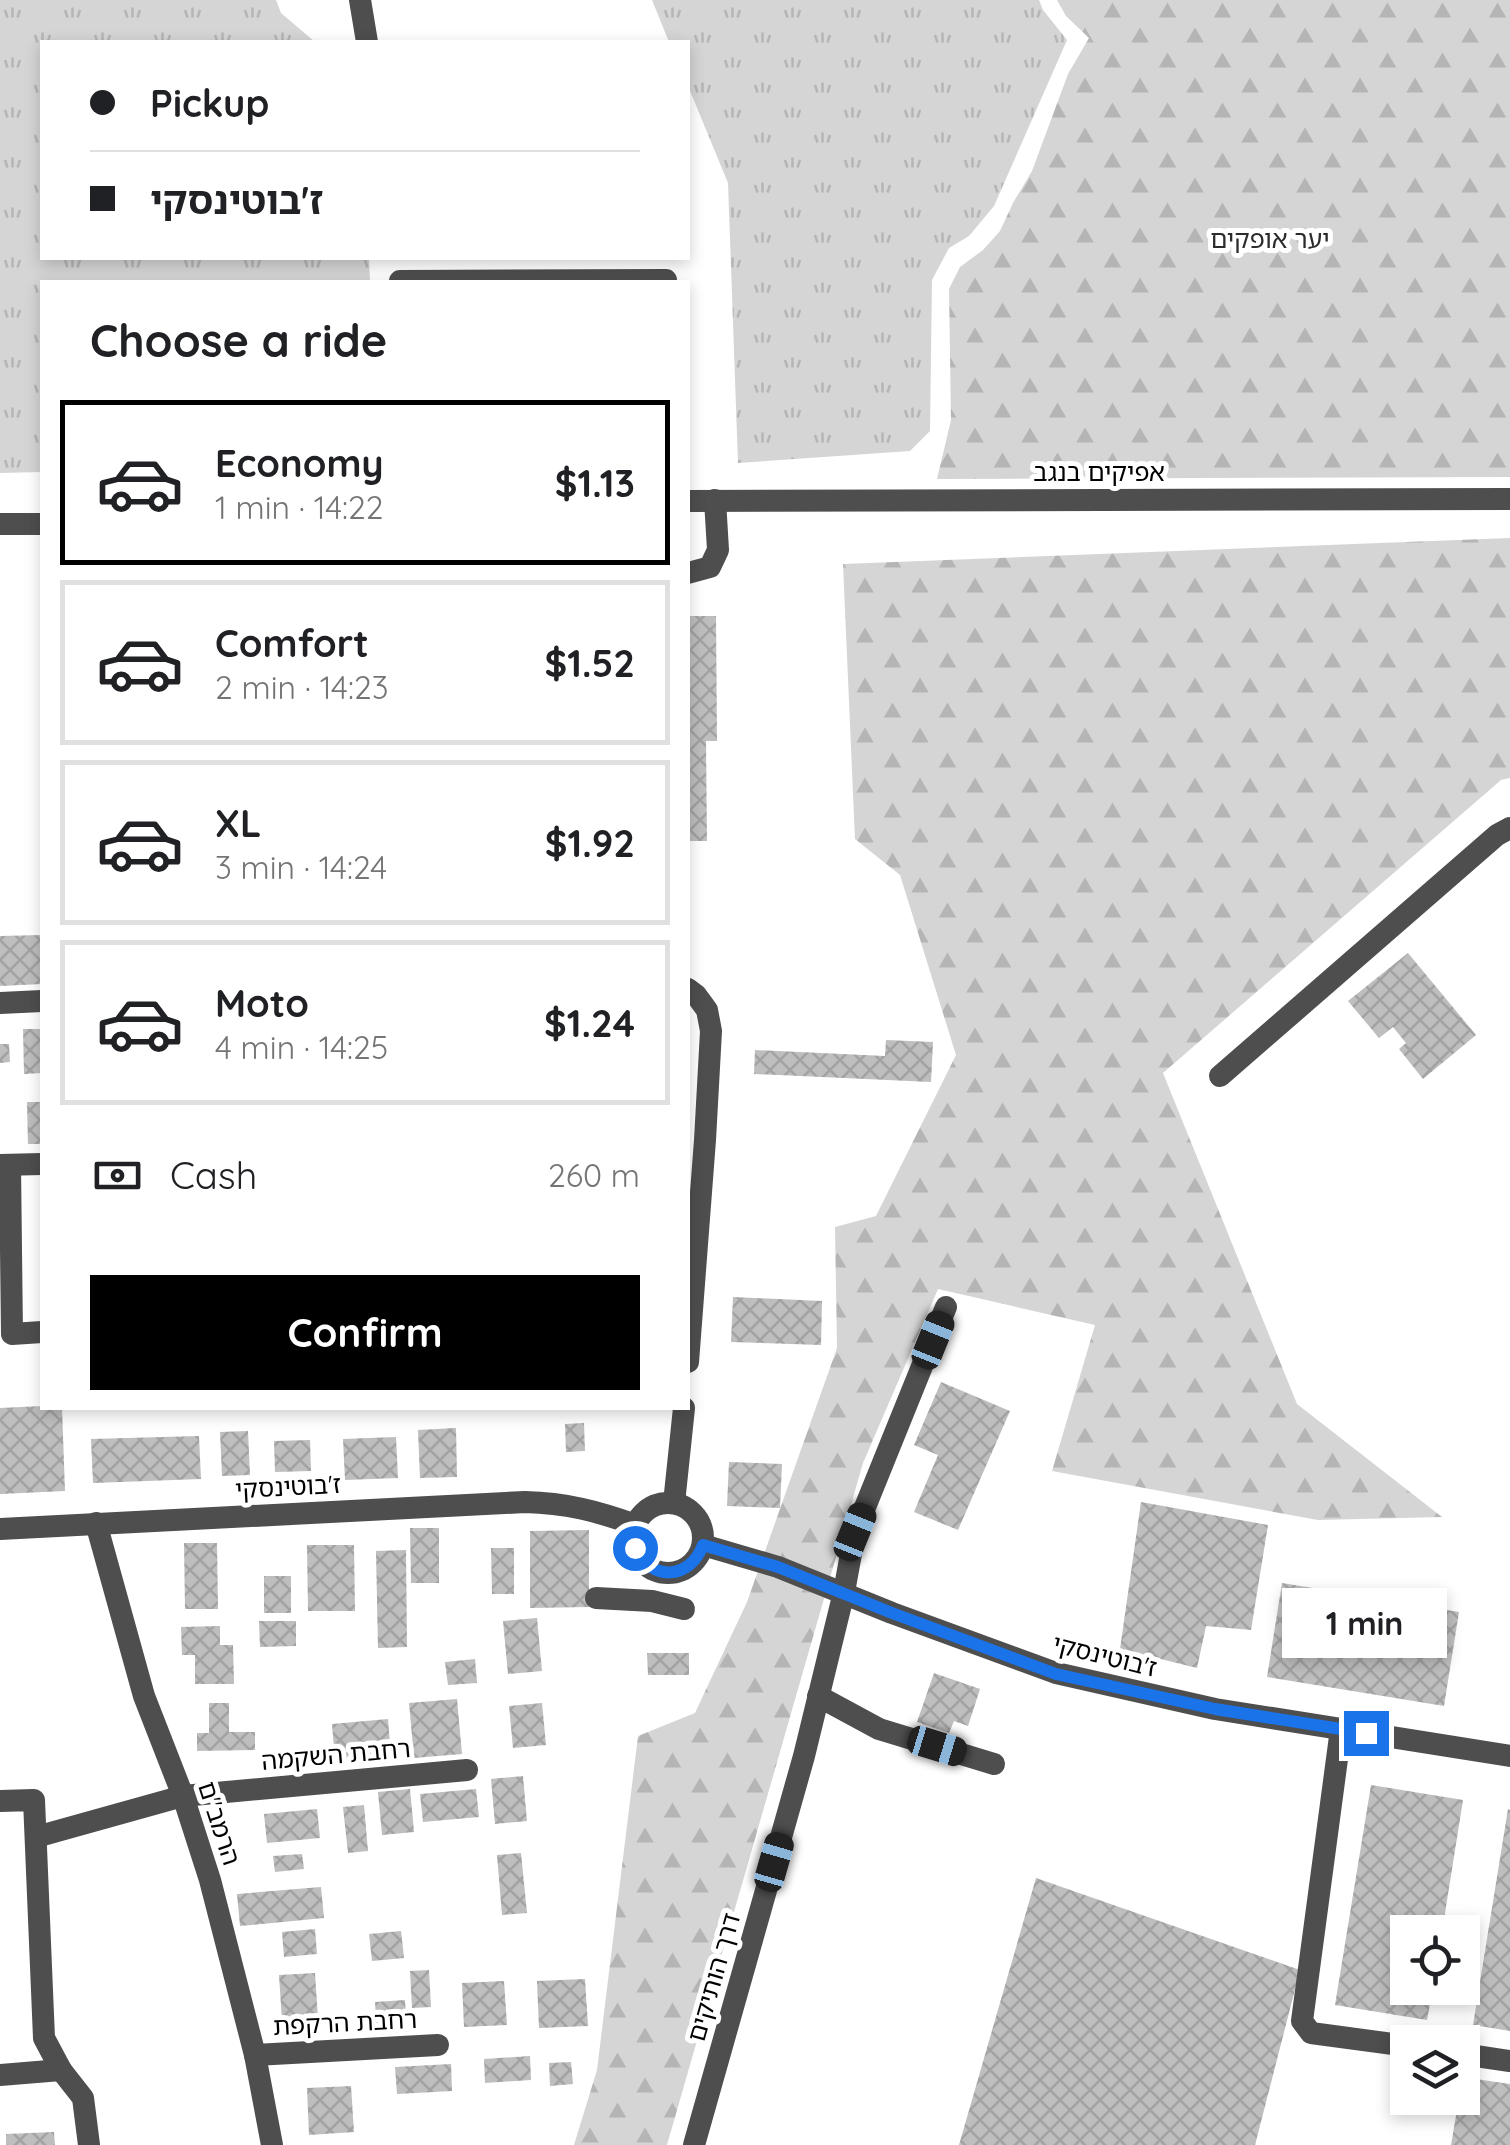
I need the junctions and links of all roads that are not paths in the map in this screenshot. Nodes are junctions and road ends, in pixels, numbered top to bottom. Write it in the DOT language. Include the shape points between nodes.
graph roads {
  1 [pos="360,0"];
  2 [pos="368,40"];
  3 [pos="399,274"];
  4 [pos="666,280"];
  5 [pos="1510,499"];
  6 [pos="715,500"];
  7 [pos="690,501"];
  8 [pos="0,524"];
  9 [pos="40,524"];
  10 [pos="690,572"];
  11 [pos="1510,828"];
  12 [pos="692,992"];
  13 [pos="40,1001"];
  14 [pos="0,1002"];
  15 [pos="1220,1076"];
  16 [pos="696,1140"];
  17 [pos="40,1164"];
  18 [pos="5,1165"];
  19 [pos="690,1306"];
  20 [pos="946,1307"];
  21 [pos="40,1332"];
  22 [pos="684,1410"];
  23 [pos="674,1503"];
  24 [pos="96,1524"];
  25 [pos="636,1525"];
  26 [pos="0,1530"];
  27 [pos="703,1545"];
  28 [pos="660,1572"];
  29 [pos="844,1592"];
  30 [pos="596,1598"];
  31 [pos="652,1601"];
  32 [pos="684,1610"];
  33 [pos="818,1696"];
  34 [pos="1341,1729"];
  35 [pos="1510,1756"];
  36 [pos="994,1764"];
  37 [pos="467,1770"];
  38 [pos="183,1796"];
  39 [pos="0,1801"];
  40 [pos="36,1836"];
  41 [pos="1390,2044"];
  42 [pos="438,2045"];
  43 [pos="255,2055"];
  44 [pos="1480,2056"];
  45 [pos="1510,2060"];
  46 [pos="61,2070"];
  47 [pos="0,2075"];
  48 [pos="89,2145"];
  49 [pos="272,2145"];
  50 [pos="694,2145"];
  1 -- 2 [label="street"];
  3 -- 4 [label="street"];
  5 -- 6 [label="street, אפיקים בנגב"];
  6 -- 7 [label="street, אפיקים בנגב"];
  6 -- 10 [label="street" via="718,550 710,567"];
  8 -- 9 [label="street"];
  11 -- 15 [label="street"];
  12 -- 16 [label="street" via="707,1010 710,1031"];
  13 -- 14 [label="street"];
  16 -- 19 [label="street"];
  17 -- 18 [label="street"];
  18 -- 21 [label="street" via="12,1334"];
  20 -- 29 [label="street, דרך הותיקים" via="855,1532"];
  22 -- 23 [label="street"];
  23 -- 25 [label="street" via="655,1505"];
  23 -- 27 [label="street" via="697,1518"];
  24 -- 25 [label="street, ז'בוטינסקי" via="525,1502 571,1506"];
  24 -- 26 [label="street, ז'בוטינסקי"];
  24 -- 38 [label="street, הרמב\"ם" via="144,1696"];
  25 -- 28 [label="street" via="640,1559"];
  27 -- 28 [label="street" via="692,1564"];
  27 -- 29 [label="street, ז'בוטינסקי"];
  28 -- 31 [label="street"];
  29 -- 33 [label="street, דרך הותיקים"];
  29 -- 34 [label="street, ז'בוטינסקי" via="1056,1674"];
  30 -- 31 [label="street"];
  31 -- 32 [label="street"];
  33 -- 36 [label="street" via="879,1728"];
  33 -- 50 [label="street, דרך הותיקים"];
  34 -- 35 [label="street, ז'בוטינסקי"];
  34 -- 41 [label="street" via="1302,2021 1311,2033"];
  37 -- 38 [label="street, רחבת השקמה"];
  38 -- 40 [label="street, רחבת השקמה"];
  38 -- 43 [label="street, הרמב\"ם"];
  39 -- 40 [label="street" via="34,1800"];
  40 -- 46 [label="street" via="44,2038"];
  42 -- 43 [label="street, רחבת הרקפת"];
  43 -- 49 [label="street, הרמב\"ם"];
  44 -- 45 [label="street"];
  46 -- 47 [label="street"];
  46 -- 48 [label="street" via="83,2098"];
}
